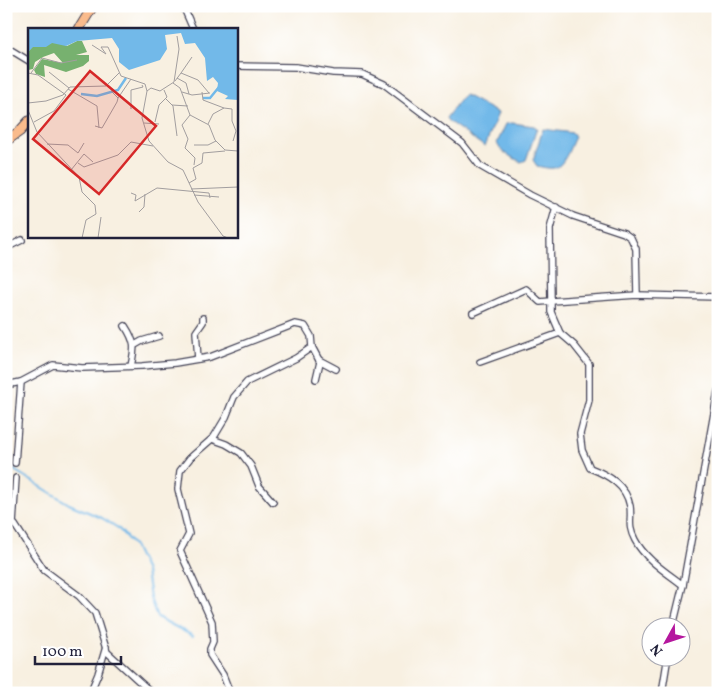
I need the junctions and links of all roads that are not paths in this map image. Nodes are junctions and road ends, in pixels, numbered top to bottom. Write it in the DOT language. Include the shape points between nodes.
graph roads {
  1 [pos="93,6"];
  2 [pos="183,6"];
  3 [pos="80,28"];
  4 [pos="193,28"];
  5 [pos="6,47"];
  6 [pos="28,59"];
  7 [pos="238,66"];
  8 [pos="28,122"];
  9 [pos="6,141"];
  10 [pos="556,207"];
  11 [pos="22,240"];
  12 [pos="6,248"];
  13 [pos="637,295"];
  14 [pos="718,297"];
  15 [pos="551,301"];
  16 [pos="473,313"];
  17 [pos="203,318"];
  18 [pos="126,326"];
  19 [pos="560,333"];
  20 [pos="159,336"];
  21 [pos="135,345"];
  22 [pos="312,347"];
  23 [pos="198,359"];
  24 [pos="319,360"];
  25 [pos="480,362"];
  26 [pos="131,366"];
  27 [pos="336,369"];
  28 [pos="316,379"];
  29 [pos="21,382"];
  30 [pos="6,386"];
  31 [pos="718,391"];
  32 [pos="212,439"];
  33 [pos="15,463"];
  34 [pos="16,478"];
  35 [pos="273,502"];
  36 [pos="6,518"];
  37 [pos="13,524"];
  38 [pos="683,585"];
  39 [pos="675,616"];
  40 [pos="106,647"];
  41 [pos="666,666"];
  42 [pos="91,693"];
  43 [pos="152,693"];
  44 [pos="230,693"];
  45 [pos="662,693"];
  1 -- 3 [label="main road"];
  2 -- 4 [label="street"];
  5 -- 6 [label="street"];
  7 -- 10 [label="street" via="296,67 362,74 384,84 462,143 480,166"];
  8 -- 9 [label="main road"];
  10 -- 13 [label="street" via="631,238 636,249"];
  10 -- 15 [label="street" via="550,229"];
  11 -- 12 [label="street"];
  13 -- 14 [label="street"];
  13 -- 15 [label="street"];
  15 -- 16 [label="street" via="540,302 526,289"];
  15 -- 19 [label="street" via="551,312"];
  17 -- 23 [label="street" via="196,332"];
  18 -- 21 [label="street"];
  19 -- 25 [label="street"];
  19 -- 38 [label="street" via="589,364 589,400 580,434 582,450 590,468 608,476 624,490 630,507 629,528 635,540 642,551"];
  20 -- 21 [label="street"];
  21 -- 26 [label="street"];
  22 -- 23 [label="street" via="311,336 305,326 296,324"];
  22 -- 24 [label="street"];
  22 -- 32 [label="street" via="247,382 234,397"];
  23 -- 26 [label="street"];
  24 -- 27 [label="street"];
  24 -- 28 [label="street"];
  26 -- 29 [label="street" via="82,368 53,365"];
  29 -- 30 [label="street"];
  29 -- 33 [label="street"];
  31 -- 38 [label="street"];
  32 -- 35 [label="street" via="242,453 259,486"];
  32 -- 44 [label="street" via="180,471 178,489 189,534 180,551 212,622 210,655"];
  34 -- 37 [label="street"];
  36 -- 37 [label="street"];
  37 -- 40 [label="street" via="44,570 79,596 94,614"];
  38 -- 39 [label="street"];
  40 -- 42 [label="street"];
  40 -- 43 [label="street" via="107,652"];
  41 -- 45 [label="street"];
}
